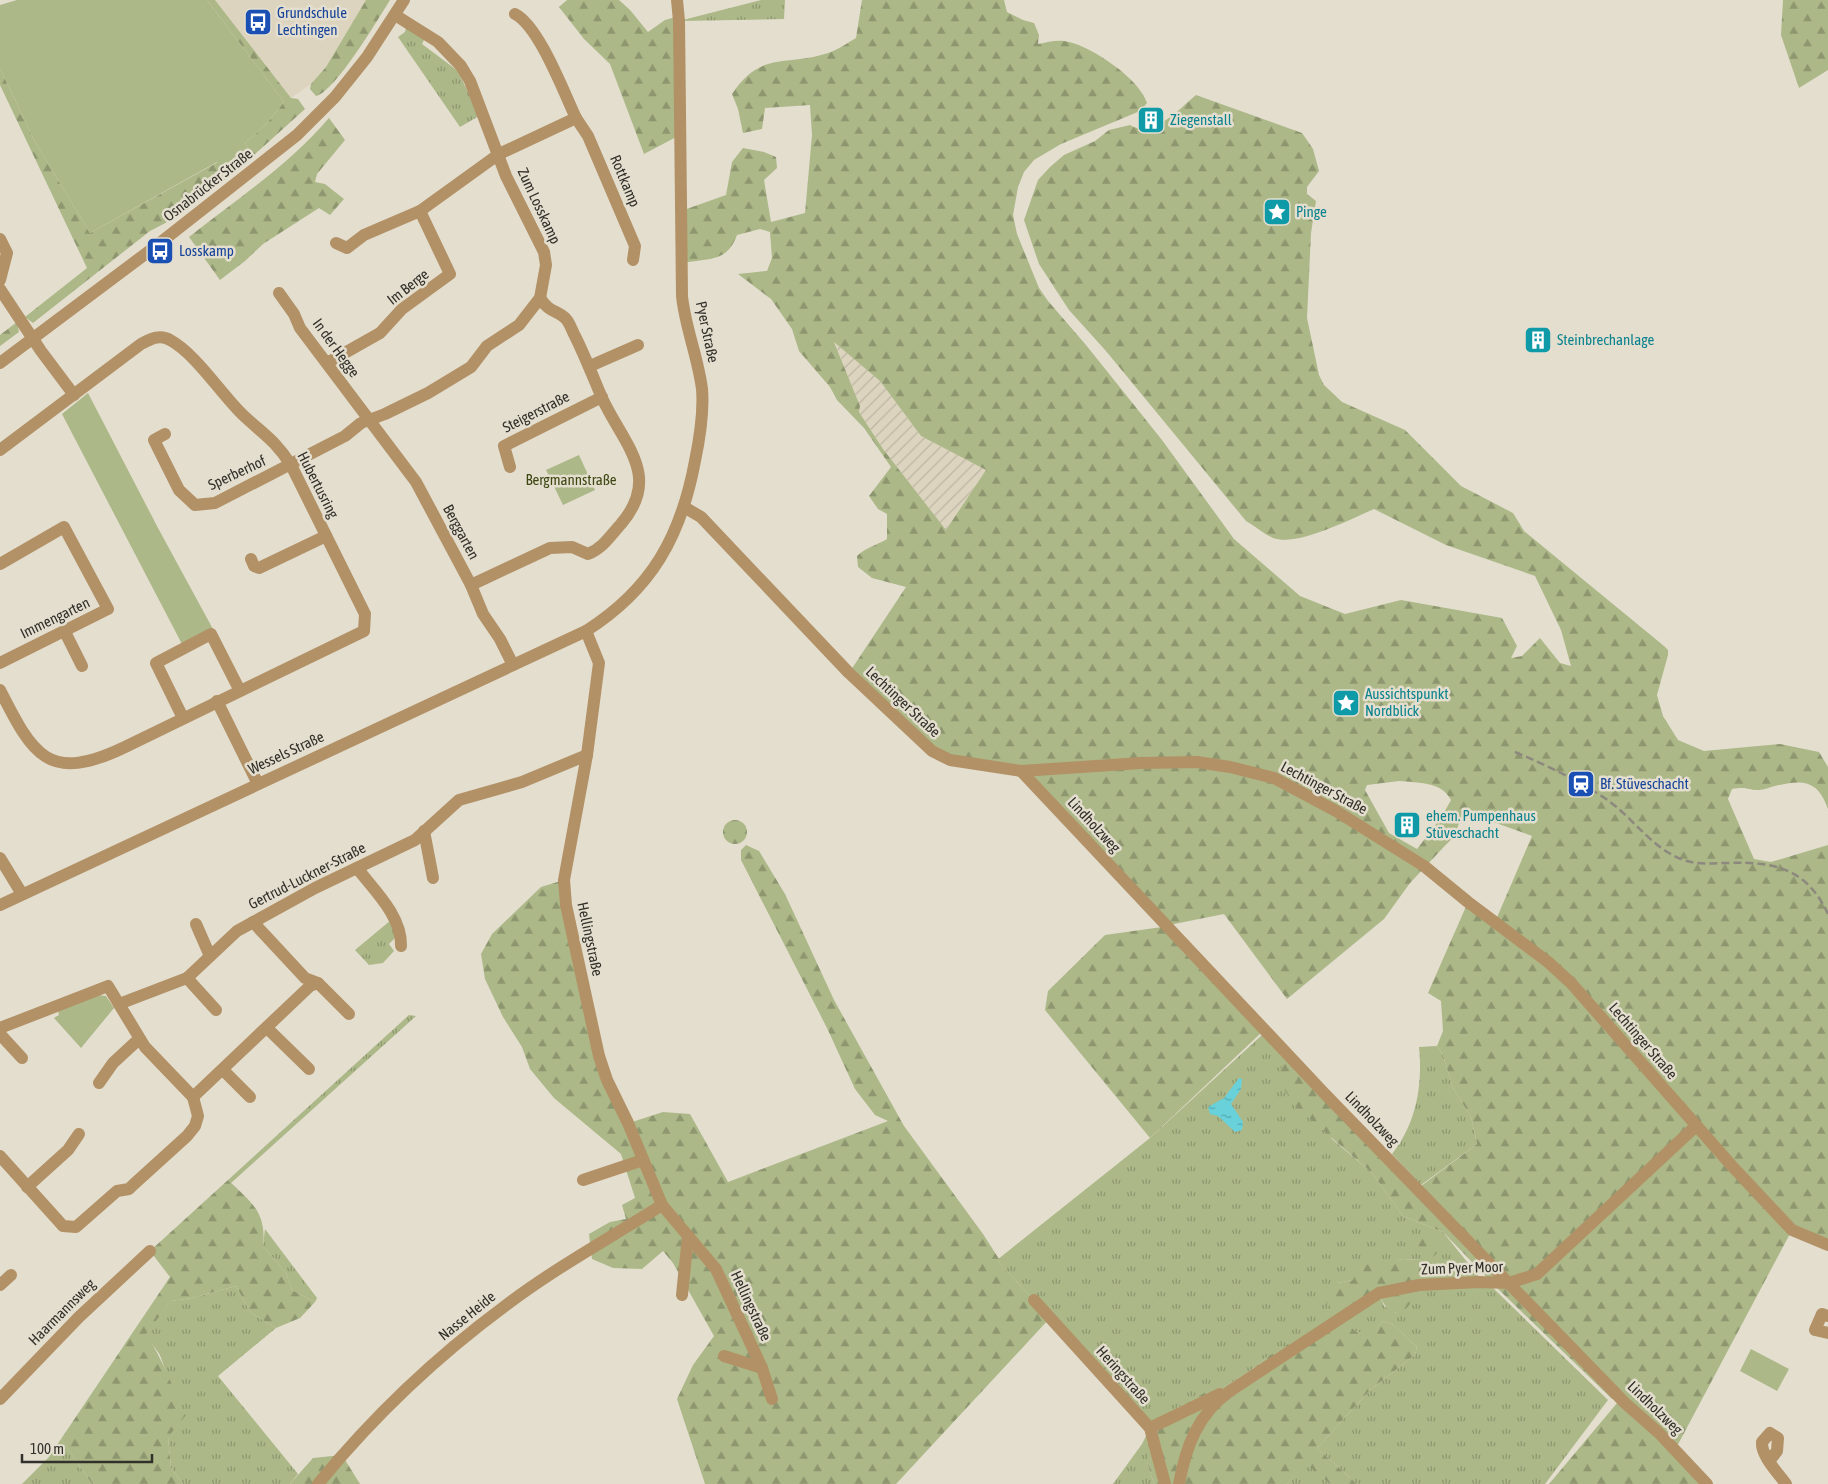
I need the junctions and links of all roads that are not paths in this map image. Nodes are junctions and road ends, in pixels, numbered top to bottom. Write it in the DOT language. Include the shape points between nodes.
graph roads {
  1 [pos="404,0"];
  2 [pos="677,0"];
  3 [pos="515,14"];
  4 [pos="395,15"];
  5 [pos="576,118"];
  6 [pos="500,154"];
  7 [pos="420,211"];
  8 [pos="0,239"];
  9 [pos="336,243"];
  10 [pos="633,260"];
  11 [pos="0,280"];
  12 [pos="0,289"];
  13 [pos="279,293"];
  14 [pos="540,298"];
  15 [pos="33,338"];
  16 [pos="638,345"];
  17 [pos="0,363"];
  18 [pos="327,363"];
  19 [pos="590,366"];
  20 [pos="74,395"];
  21 [pos="602,397"];
  22 [pos="368,421"];
  23 [pos="165,434"];
  24 [pos="0,450"];
  25 [pos="291,464"];
  26 [pos="510,467"];
  27 [pos="684,507"];
  28 [pos="326,536"];
  29 [pos="251,559"];
  30 [pos="0,564"];
  31 [pos="472,585"];
  32 [pos="586,631"];
  33 [pos="65,632"];
  34 [pos="0,663"];
  35 [pos="513,665"];
  36 [pos="82,666"];
  37 [pos="0,690"];
  38 [pos="240,691"];
  39 [pos="217,701"];
  40 [pos="183,718"];
  41 [pos="587,755"];
  42 [pos="1021,771"];
  43 [pos="258,784"];
  44 [pos="424,831"];
  45 [pos="0,858"];
  46 [pos="356,868"];
  47 [pos="433,878"];
  48 [pos="22,894"];
  49 [pos="0,905"];
  50 [pos="253,922"];
  51 [pos="196,924"];
  52 [pos="400,946"];
  53 [pos="210,956"];
  54 [pos="187,978"];
  55 [pos="318,983"];
  56 [pos="117,1002"];
  57 [pos="216,1010"];
  58 [pos="349,1014"];
  59 [pos="0,1028"];
  60 [pos="267,1028"];
  61 [pos="0,1034"];
  62 [pos="139,1039"];
  63 [pos="22,1058"];
  64 [pos="309,1069"];
  65 [pos="223,1070"];
  66 [pos="99,1083"];
  67 [pos="194,1097"];
  68 [pos="250,1097"];
  69 [pos="1696,1126"];
  70 [pos="79,1134"];
  71 [pos="0,1156"];
  72 [pos="643,1160"];
  73 [pos="583,1180"];
  74 [pos="28,1187"];
  75 [pos="662,1205"];
  76 [pos="688,1236"];
  77 [pos="1828,1245"];
  78 [pos="150,1251"];
  79 [pos="11,1275"];
  80 [pos="1509,1283"];
  81 [pos="0,1285"];
  82 [pos="682,1295"];
  83 [pos="1034,1300"];
  84 [pos="1825,1315"];
  85 [pos="1828,1333"];
  86 [pos="724,1356"];
  87 [pos="762,1368"];
  88 [pos="1230,1391"];
  89 [pos="0,1399"];
  90 [pos="772,1399"];
  91 [pos="1150,1428"];
  92 [pos="1770,1460"];
  93 [pos="318,1484"];
  94 [pos="1165,1484"];
  95 [pos="1179,1484"];
  96 [pos="1707,1484"];
  97 [pos="1786,1484"];
  1 -- 4 [label="street, Osnabrücker Straße"];
  2 -- 27 [label="street, Pyer Straße" via="682,296 702,388 703,409"];
  3 -- 5 [label="street, Rottkamp" via="523,18 537,38"];
  4 -- 6 [label="street, Zum Losskamp" via="438,42 461,66"];
  4 -- 15 [label="street, Osnabrücker Straße" via="367,57 297,135"];
  5 -- 6 [label="street"];
  5 -- 10 [label="street, Rottkamp" via="588,136 636,246"];
  6 -- 7 [label="street"];
  6 -- 14 [label="street, Zum Losskamp" via="506,176 544,252 546,265"];
  7 -- 9 [label="street" via="364,236 347,248"];
  7 -- 18 [label="street, Im Berge" via="450,274 402,309 380,332"];
  8 -- 11 [label="street" via="7,253"];
  12 -- 15 [label="street"];
  13 -- 18 [label="street, In der Hegge"];
  14 -- 19 [label="street" via="546,308 566,319"];
  14 -- 22 [label="street, Zum Losskamp" via="519,325 487,346 471,367 428,393"];
  15 -- 17 [label="street, Osnabrücker Straße"];
  15 -- 20 [label="street"];
  16 -- 19 [label="street"];
  18 -- 22 [label="street, In der Hegge"];
  19 -- 21 [label="street"];
  20 -- 24 [label="street, Hubertusring"];
  20 -- 25 [label="street, Hubertusring" via="141,344 163,337 186,353 243,415 278,445"];
  21 -- 26 [label="street, Steigerstraße" via="504,446"];
  21 -- 31 [label="street" via="640,476 640,493 630,513 599,550 588,554 572,547 550,548"];
  22 -- 25 [label="street, Zum Losskamp"];
  22 -- 31 [label="street, Berggarten" via="416,482"];
  23 -- 25 [label="street, Sperberhof" via="154,440 179,490 195,505 215,503"];
  25 -- 28 [label="street, Hubertusring"];
  27 -- 32 [label="street, Pyer Straße" via="656,568 627,601"];
  27 -- 42 [label="street, Lechtinger Straße" via="701,517 849,673 932,751 950,760"];
  28 -- 29 [label="street" via="259,568"];
  28 -- 38 [label="street, Hubertusring" via="365,614 364,631"];
  30 -- 33 [label="street, Immengarten" via="64,527 108,609"];
  31 -- 35 [label="street, Berggarten" via="483,614"];
  32 -- 35 [label="street, Wessels Straße"];
  32 -- 41 [label="street, Hellingstraße" via="599,663"];
  33 -- 34 [label="street, Immengarten"];
  33 -- 36 [label="street"];
  35 -- 43 [label="street, Wessels Straße"];
  37 -- 40 [label="street, Hubertusring" via="20,731 36,751 48,759 72,764 103,758"];
  38 -- 39 [label="street, Hubertusring"];
  38 -- 40 [label="street" via="211,634 156,663"];
  39 -- 40 [label="street, Hubertusring"];
  39 -- 43 [label="street"];
  41 -- 44 [label="street, Gertrud-Luckner-Straße" via="522,782 459,800"];
  41 -- 72 [label="street, Hellingstraße" via="564,880 566,905 599,1056"];
  42 -- 69 [label="street, Lechtinger Straße" via="1197,762 1274,778 1336,811 1424,866 1548,962"];
  42 -- 80 [label="street, Lindholzweg" via="1318,1087"];
  43 -- 48 [label="street, Wessels Straße"];
  44 -- 46 [label="street, Gertrud-Luckner-Straße" via="415,840"];
  44 -- 47 [label="street"];
  45 -- 48 [label="street"];
  46 -- 50 [label="street, Gertrud-Luckner-Straße"];
  46 -- 52 [label="street" via="393,917 401,934"];
  48 -- 49 [label="street, Wessels Straße"];
  50 -- 53 [label="street, Gertrud-Luckner-Straße" via="237,931"];
  50 -- 55 [label="street" via="305,978"];
  51 -- 53 [label="street"];
  53 -- 54 [label="street, Gertrud-Luckner-Straße"];
  54 -- 56 [label="street, Gertrud-Luckner-Straße"];
  54 -- 57 [label="street"];
  55 -- 58 [label="street"];
  55 -- 60 [label="street" via="310,986"];
  56 -- 59 [label="street" via="108,986"];
  56 -- 62 [label="street"];
  60 -- 64 [label="street"];
  60 -- 65 [label="street"];
  61 -- 63 [label="street"];
  62 -- 66 [label="street" via="113,1063"];
  62 -- 67 [label="street"];
  65 -- 67 [label="street"];
  65 -- 68 [label="street"];
  67 -- 74 [label="street" via="198,1116 187,1136 129,1189 117,1190 76,1227 62,1226"];
  69 -- 77 [label="street, Lechtinger Straße" via="1792,1230"];
  69 -- 80 [label="street, Zum Pyer Moor" via="1546,1268"];
  70 -- 74 [label="street" via="68,1150"];
  71 -- 74 [label="street"];
  72 -- 73 [label="street"];
  72 -- 75 [label="street, Hellingstraße"];
  75 -- 76 [label="street, Hellingstraße"];
  75 -- 93 [label="street, Nasse Heide" via="493,1315 386,1408"];
  76 -- 82 [label="street"];
  76 -- 87 [label="street, Hellingstraße" via="716,1269"];
  78 -- 89 [label="street, Haarmannsweg" via="106,1284"];
  79 -- 81 [label="street"];
  80 -- 88 [label="street, Zum Pyer Moor" via="1419,1285 1379,1293"];
  80 -- 96 [label="street, Lindholzweg"];
  83 -- 91 [label="street, Heringstraße"];
  84 -- 85 [label="street" via="1815,1330"];
  86 -- 87 [label="street, Hellingstraße"];
  87 -- 90 [label="street, Hellingstraße"];
  88 -- 91 [label="street, Zum Pyer Moor"];
  88 -- 95 [label="street, Zum Pyer Moor" via="1214,1403 1197,1425"];
  91 -- 94 [label="street, Heringstraße"];
  92 -- 97 [label="street"];
}
